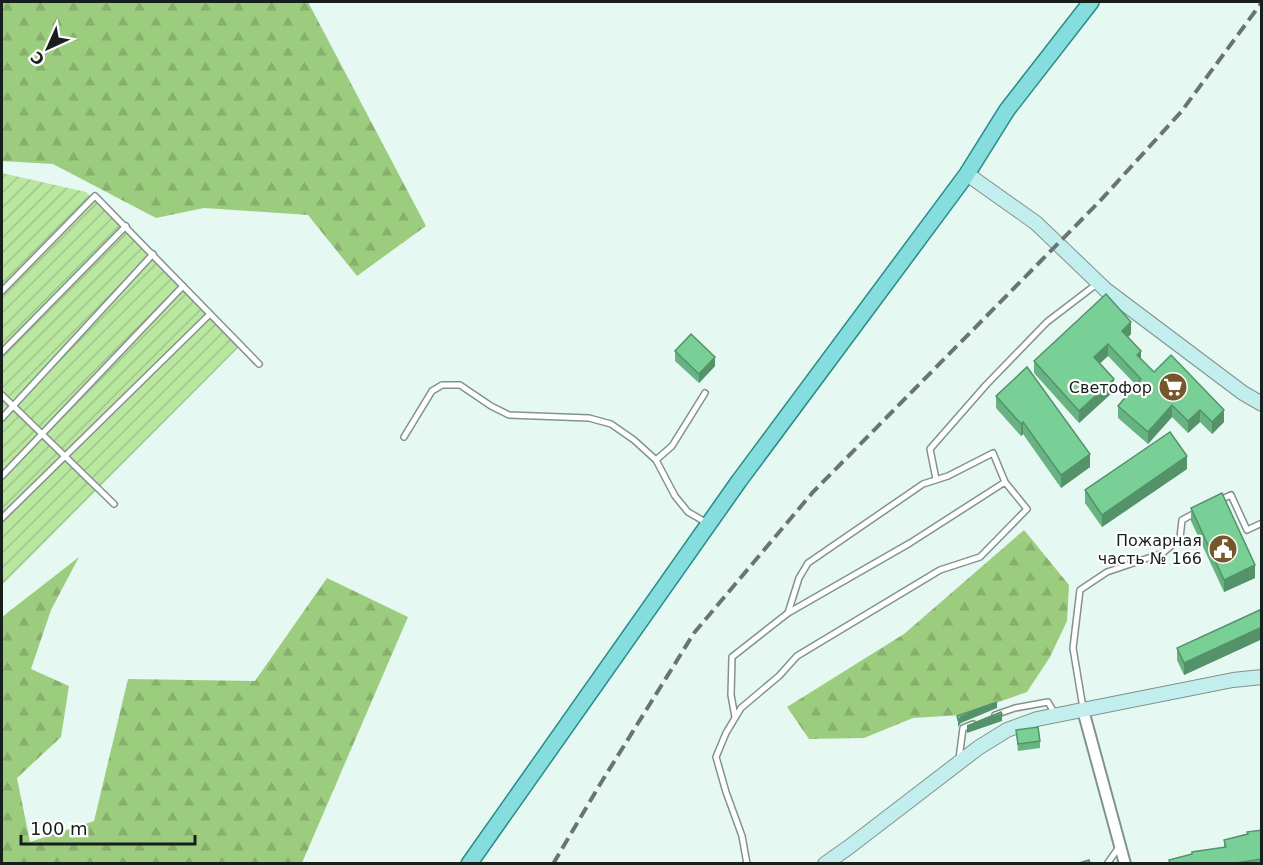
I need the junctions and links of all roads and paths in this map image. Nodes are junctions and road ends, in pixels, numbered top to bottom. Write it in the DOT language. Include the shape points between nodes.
graph roads {
  1 [pos="1091,2"];
  2 [pos="967,174"];
  3 [pos="126,226"];
  4 [pos="153,254"];
  5 [pos="1099,283"];
  6 [pos="183,286"];
  7 [pos="2,291"];
  8 [pos="210,314"];
  9 [pos="2,352"];
  10 [pos="259,364"];
  11 [pos="705,393"];
  12 [pos="2,395"];
  13 [pos="1262,404"];
  14 [pos="13,406"];
  15 [pos="2,418"];
  16 [pos="42,434"];
  17 [pos="404,437"];
  18 [pos="64,456"];
  19 [pos="656,460"];
  20 [pos="2,476"];
  21 [pos="936,480"];
  22 [pos="1005,482"];
  23 [pos="114,504"];
  24 [pos="1212,505"];
  25 [pos="1202,510"];
  26 [pos="2,518"];
  27 [pos="1262,522"];
  28 [pos="708,524"];
  29 [pos="788,613"];
  30 [pos="1262,677"];
  31 [pos="1083,710"];
  32 [pos="1056,716"];
  33 [pos="735,717"];
  34 [pos="958,764"];
  35 [pos="1120,846"];
  36 [pos="469,864"];
  37 [pos="747,864"];
  38 [pos="825,864"];
  39 [pos="1107,864"];
  40 [pos="1125,864"];
  1 -- 2 [label="main road" via="1007,110"];
  2 -- 5 [label="street" via="1036,223"];
  2 -- 28 [label="main road"];
  3 -- 4 [label="lane"];
  3 -- 7 [label="lane" via="95,196"];
  3 -- 9 [label="lane"];
  4 -- 6 [label="lane"];
  4 -- 14 [label="lane"];
  5 -- 13 [label="street"];
  5 -- 21 [label="lane" via="1047,322 930,449"];
  6 -- 8 [label="lane"];
  6 -- 16 [label="lane"];
  8 -- 10 [label="lane"];
  8 -- 18 [label="lane"];
  11 -- 19 [label="lane" via="672,446"];
  12 -- 14 [label="lane"];
  14 -- 15 [label="lane"];
  14 -- 16 [label="lane"];
  16 -- 18 [label="lane"];
  16 -- 20 [label="lane"];
  17 -- 19 [label="lane" via="432,392 442,385 460,385 509,415 589,418 611,424"];
  18 -- 23 [label="lane"];
  18 -- 26 [label="lane"];
  19 -- 28 [label="lane" via="688,512"];
  21 -- 22 [label="lane" via="993,453"];
  21 -- 29 [label="lane" via="923,484 808,563"];
  22 -- 29 [label="lane" via="910,543"];
  22 -- 33 [label="lane" via="1027,509 980,557 940,570 797,656"];
  24 -- 27 [label="lane" via="1231,495 1247,530"];
  25 -- 31 [label="lane" via="1182,520 1180,538 1163,553 1107,572 1080,591 1073,648"];
  28 -- 36 [label="main road"];
  29 -- 33 [label="lane" via="732,657 730,695"];
  30 -- 31 [label="street"];
  31 -- 32 [label="street"];
  31 -- 35 [label="street"];
  32 -- 34 [label="street" via="1007,730"];
  32 -- 34 [label="lane" via="1047,702 1015,708 963,728"];
  33 -- 37 [label="lane" via="716,757"];
  34 -- 38 [label="street"];
  35 -- 39 [label="lane"];
  35 -- 40 [label="street"];
}
